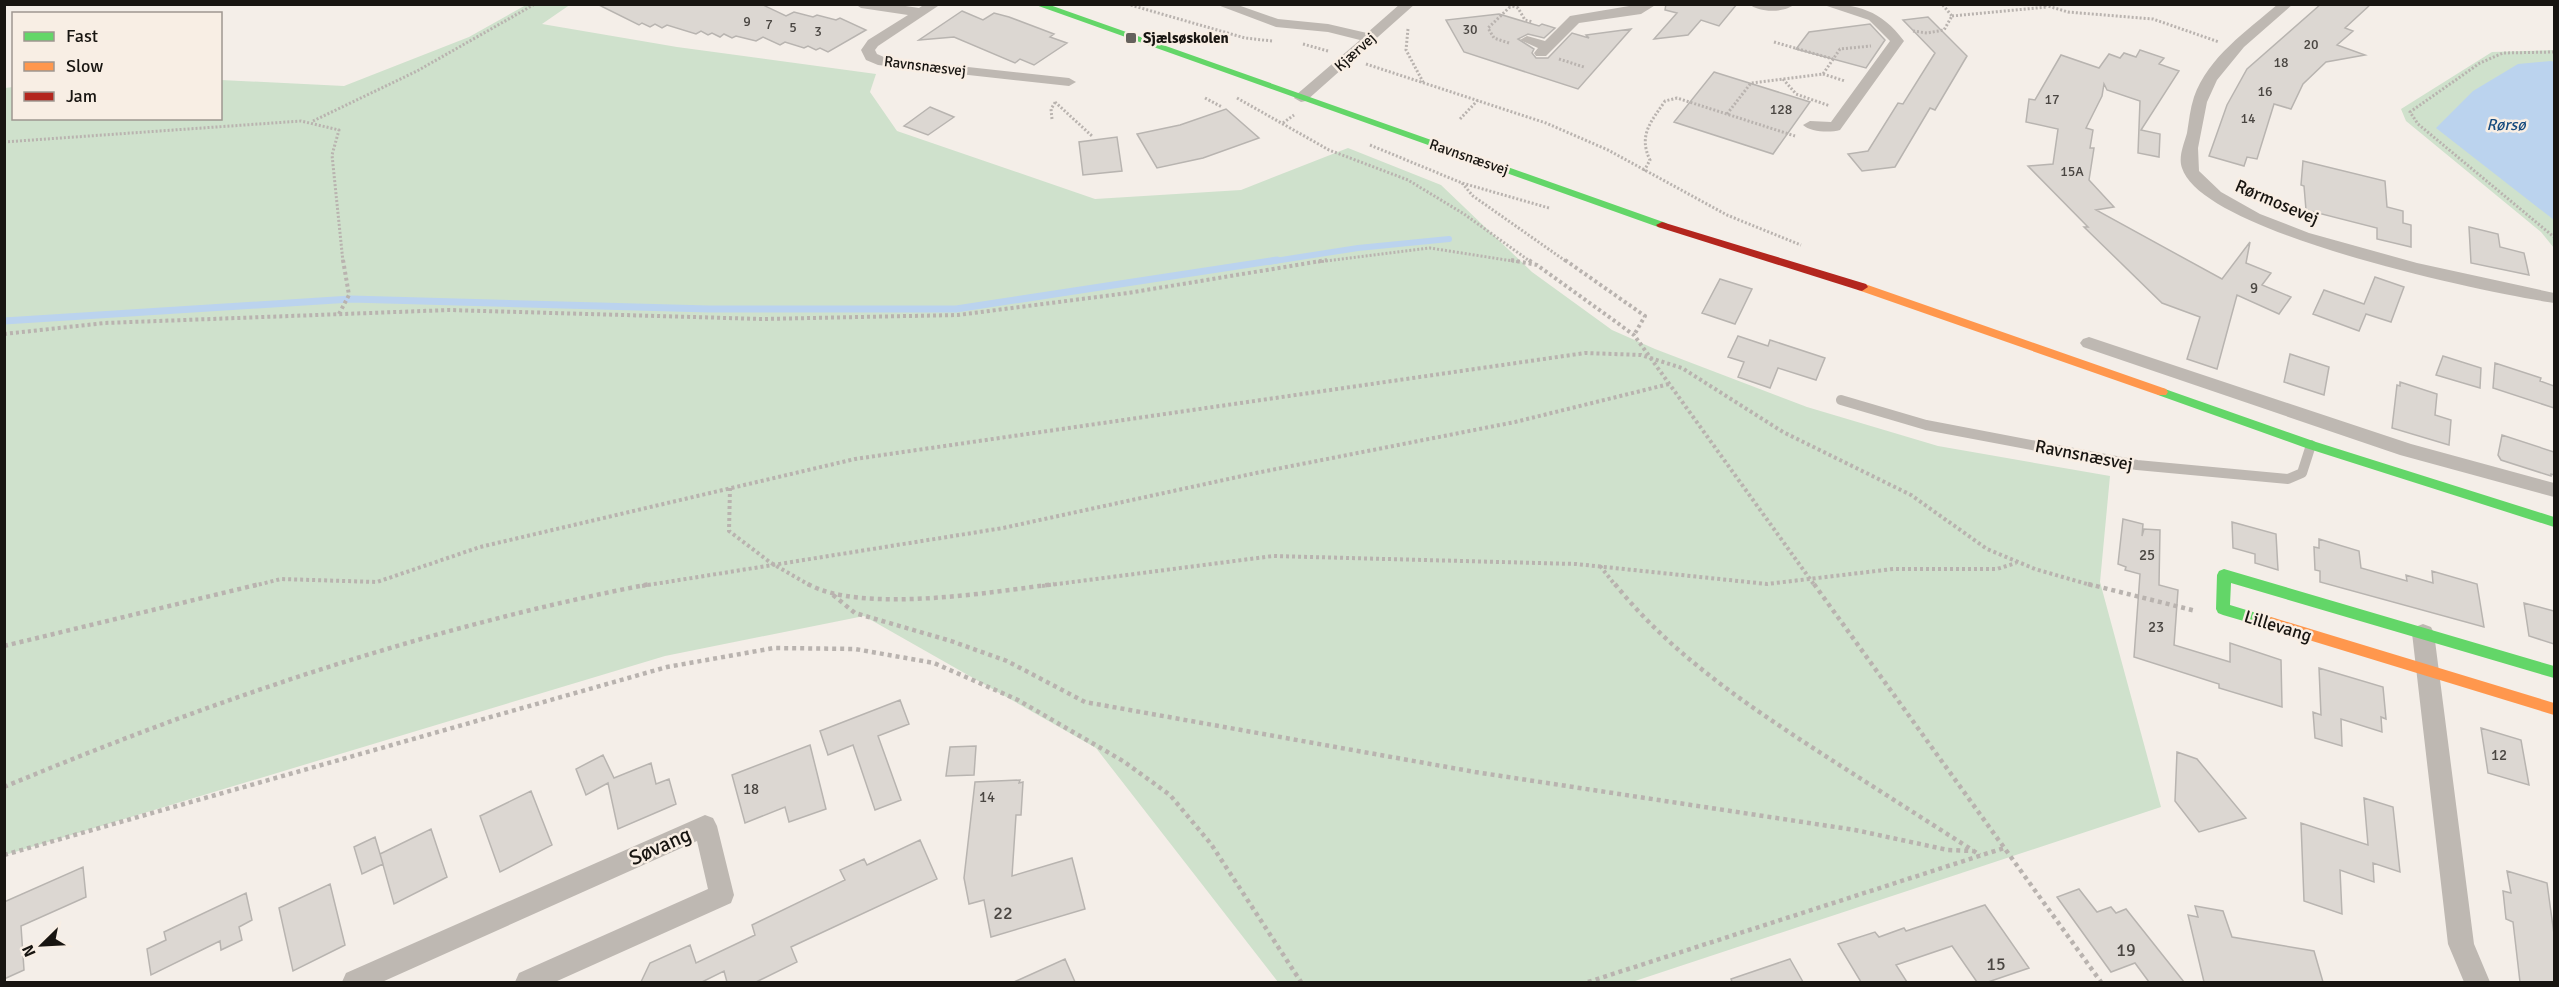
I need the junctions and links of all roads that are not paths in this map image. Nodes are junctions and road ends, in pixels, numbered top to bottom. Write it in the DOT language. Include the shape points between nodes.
graph roads {
  1 [pos="861,4"];
  2 [pos="1038,4"];
  3 [pos="1221,4"];
  4 [pos="1651,4"];
  5 [pos="1755,4"];
  6 [pos="1790,4"];
  7 [pos="1827,4"];
  8 [pos="2287,4"];
  9 [pos="1402,7"];
  10 [pos="929,9"];
  11 [pos="1369,38"];
  12 [pos="1527,40"];
  13 [pos="1069,81"];
  14 [pos="1300,98"];
  15 [pos="1810,125"];
  16 [pos="1738,233"];
  17 [pos="2554,298"];
  18 [pos="1903,300"];
  19 [pos="2089,343"];
  20 [pos="2167,367"];
  21 [pos="2160,391"];
  22 [pos="1841,400"];
  23 [pos="2311,445"];
  24 [pos="2554,490"];
  25 [pos="2554,522"];
  26 [pos="2422,633"];
  27 [pos="2427,671"];
  28 [pos="2554,672"];
  29 [pos="2554,709"];
  30 [pos="355,982"];
  31 [pos="528,982"];
  32 [pos="2477,982"];
  1 -- 10 [label="street"];
  2 -- 14 [label="main road, Ravnsnæsvej"];
  3 -- 11 [label="street" via="1276,23 1328,28"];
  4 -- 12 [label="street" via="1641,10 1575,19 1544,50"];
  5 -- 6 [label="street"];
  7 -- 15 [label="street" via="1874,17 1897,41 1835,127"];
  8 -- 17 [label="street, Rørmosevej" via="2214,70 2202,93 2188,156 2191,172 2240,211 2315,239 2426,272"];
  9 -- 11 [label="street, Kjærvej"];
  10 -- 13 [label="street, Ravnsnæsvej" via="873,43 868,50 871,57 883,62"];
  11 -- 14 [label="street, Kjærvej"];
  14 -- 18 [label="main road, Ravnsnæsvej" via="1697,237"];
  16 -- 18 [label="main road, Ravnsnæsvej" via="1826,264"];
  18 -- 21 [label="main road, Ravnsnæsvej"];
  19 -- 20 [label="street"];
  20 -- 21 [label="street"];
  20 -- 24 [label="street" via="2407,450"];
  21 -- 23 [label="main road, Ravnsnæsvej"];
  22 -- 23 [label="lane, Ravnsnæsvej" via="1926,425 2137,465 2288,479 2302,473"];
  23 -- 25 [label="main road, Ravnsnæsvej"];
  26 -- 27 [label="street"];
  26 -- 27 [label="main road, Lillevang" via="2223,575 2223,609"];
  26 -- 28 [label="main road, Lillevang"];
  27 -- 29 [label="main road, Lillevang"];
  27 -- 32 [label="street" via="2461,944"];
  30 -- 31 [label="street, Søvang" via="705,825 722,895"];
}
